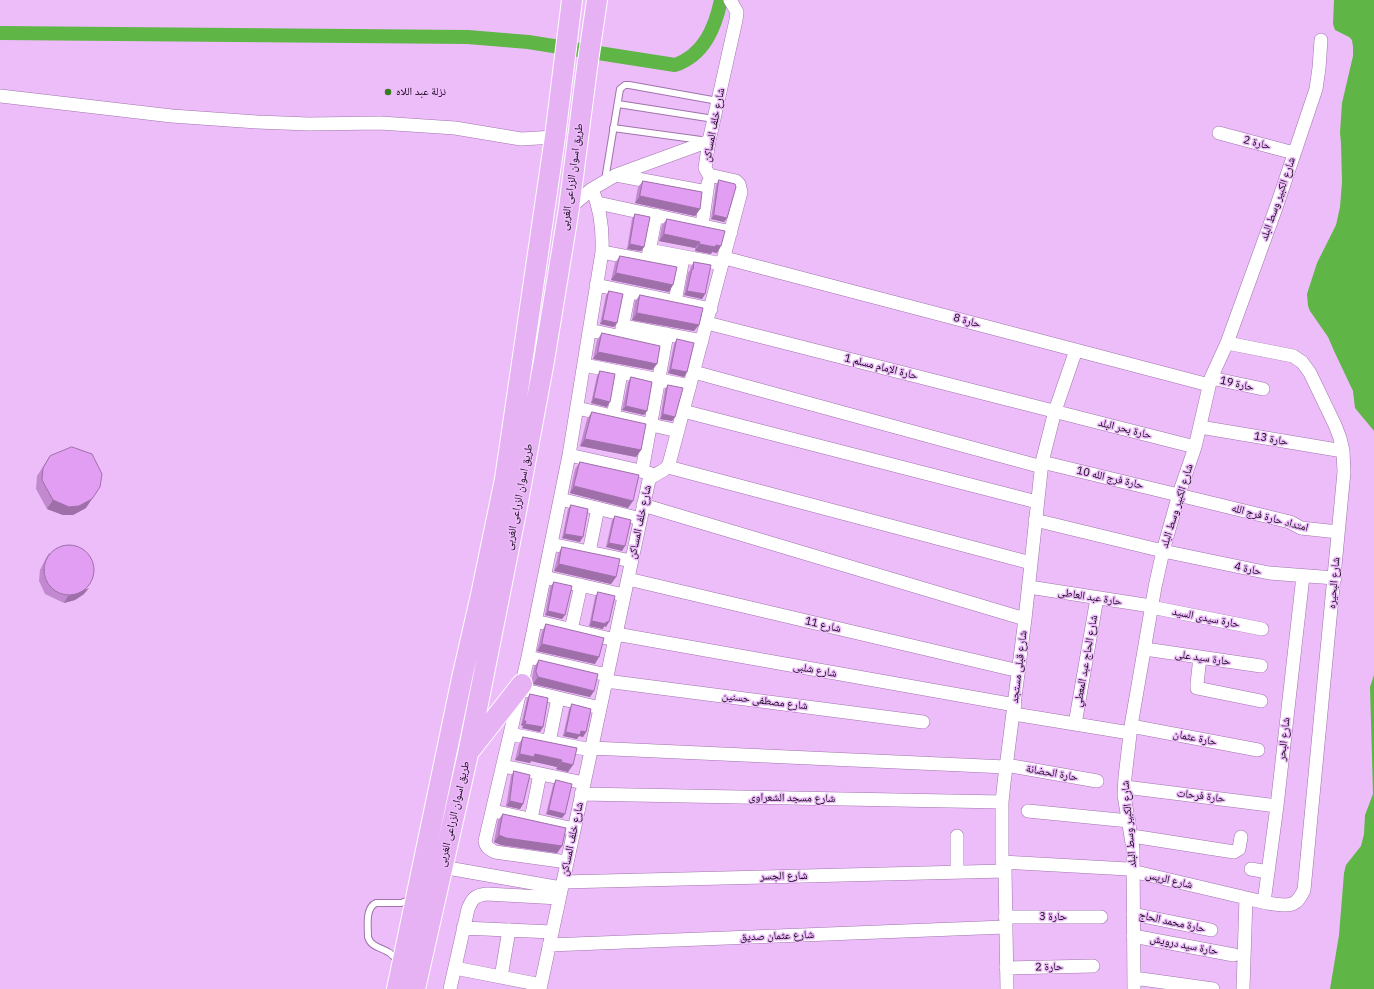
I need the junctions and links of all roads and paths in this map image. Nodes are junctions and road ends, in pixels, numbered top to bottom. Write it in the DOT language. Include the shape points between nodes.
graph roads {
  1 [pos="572,0"];
  2 [pos="730,0"];
  3 [pos="597,2"];
  4 [pos="1321,40"];
  5 [pos="0,96"];
  6 [pos="718,101"];
  7 [pos="618,104"];
  8 [pos="714,119"];
  9 [pos="613,128"];
  10 [pos="1219,133"];
  11 [pos="555,137"];
  12 [pos="709,141"];
  13 [pos="1294,153"];
  14 [pos="709,175"];
  15 [pos="610,178"];
  16 [pos="592,189"];
  17 [pos="707,192"];
  18 [pos="598,203"];
  19 [pos="569,208"];
  20 [pos="656,215"];
  21 [pos="702,225"];
  22 [pos="731,232"];
  23 [pos="602,252"];
  24 [pos="648,255"];
  25 [pos="723,261"];
  26 [pos="682,262"];
  27 [pos="596,285"];
  28 [pos="629,292"];
  29 [pos="675,302"];
  30 [pos="711,309"];
  31 [pos="707,322"];
  32 [pos="589,330"];
  33 [pos="622,331"];
  34 [pos="666,340"];
  35 [pos="702,342"];
  36 [pos="1227,343"];
  37 [pos="1076,350"];
  38 [pos="584,365"];
  39 [pos="694,372"];
  40 [pos="621,373"];
  41 [pos="658,380"];
  42 [pos="1210,381"];
  43 [pos="690,386"];
  44 [pos="1263,390"];
  45 [pos="577,408"];
  46 [pos="683,411"];
  47 [pos="1055,411"];
  48 [pos="613,417"];
  49 [pos="650,425"];
  50 [pos="1200,427"];
  51 [pos="678,431"];
  52 [pos="1195,447"];
  53 [pos="1343,451"];
  54 [pos="569,455"];
  55 [pos="1042,464"];
  56 [pos="668,467"];
  57 [pos="648,473"];
  58 [pos="1178,494"];
  59 [pos="560,499"];
  60 [pos="1037,502"];
  61 [pos="644,505"];
  62 [pos="598,508"];
  63 [pos="641,519"];
  64 [pos="1035,520"];
  65 [pos="1338,532"];
  66 [pos="551,544"];
  67 [pos="1163,551"];
  68 [pos="589,552"];
  69 [pos="632,561"];
  70 [pos="1031,563"];
  71 [pos="544,576"];
  72 [pos="1302,576"];
  73 [pos="628,578"];
  74 [pos="1335,578"];
  75 [pos="581,585"];
  76 [pos="1029,587"];
  77 [pos="624,595"];
  78 [pos="1097,598"];
  79 [pos="1151,607"];
  80 [pos="1025,619"];
  81 [pos="535,621"];
  82 [pos="1262,629"];
  83 [pos="571,630"];
  84 [pos="615,637"];
  85 [pos="1145,649"];
  86 [pos="528,657"];
  87 [pos="1200,657"];
  88 [pos="1261,666"];
  89 [pos="1019,671"];
  90 [pos="607,678"];
  91 [pos="521,686"];
  92 [pos="558,698"];
  93 [pos="1261,700"];
  94 [pos="600,708"];
  95 [pos="1014,710"];
  96 [pos="924,722"];
  97 [pos="1075,724"];
  98 [pos="1131,730"];
  99 [pos="510,734"];
  100 [pos="548,742"];
  101 [pos="591,749"];
  102 [pos="1258,750"];
  103 [pos="468,754"];
  104 [pos="503,766"];
  105 [pos="1006,766"];
  106 [pos="540,774"];
  107 [pos="1098,781"];
  108 [pos="1125,787"];
  109 [pos="583,788"];
  110 [pos="1002,802"];
  111 [pos="1277,806"];
  112 [pos="492,811"];
  113 [pos="1028,811"];
  114 [pos="531,819"];
  115 [pos="1129,821"];
  116 [pos="432,822"];
  117 [pos="451,826"];
  118 [pos="574,829"];
  119 [pos="957,836"];
  120 [pos="1132,836"];
  121 [pos="1241,837"];
  122 [pos="567,862"];
  123 [pos="1004,866"];
  124 [pos="442,867"];
  125 [pos="1251,869"];
  126 [pos="957,871"];
  127 [pos="1133,871"];
  128 [pos="1268,872"];
  129 [pos="561,889"];
  130 [pos="1304,890"];
  131 [pos="417,896"];
  132 [pos="1246,898"];
  133 [pos="1264,902"];
  134 [pos="1133,914"];
  135 [pos="1102,917"];
  136 [pos="1005,922"];
  137 [pos="463,928"];
  138 [pos="509,930"];
  139 [pos="1211,930"];
  140 [pos="552,932"];
  141 [pos="1133,936"];
  142 [pos="549,946"];
  143 [pos="1234,955"];
  144 [pos="402,966"];
  145 [pos="1093,966"];
  146 [pos="455,968"];
  147 [pos="1006,968"];
  148 [pos="501,977"];
  149 [pos="1134,983"];
  150 [pos="540,987"];
  151 [pos="396,989"];
  152 [pos="415,989"];
  153 [pos="450,989"];
  154 [pos="1007,989"];
  155 [pos="1213,989"];
  156 [pos="1243,989"];
  1 -- 11 [label="main road, طريق اسوان الزراعى الغربى"];
  2 -- 6 [label="street, شارع خلف المساكن" via="737,12"];
  3 -- 19 [label="main road, طريق اسوان الزراعى الغربى"];
  4 -- 13 [label="street, شارع الكبير وسط البلد" via="1316,89"];
  5 -- 11 [label="street" via="134,112 257,122 380,123 462,129 521,139"];
  6 -- 7 [label="lane" via="625,85 620,89"];
  6 -- 8 [label="street, شارع خلف المساكن"];
  7 -- 8 [label="lane"];
  7 -- 9 [label="lane"];
  8 -- 12 [label="street, شارع خلف المساكن"];
  9 -- 12 [label="lane"];
  9 -- 15 [label="lane"];
  10 -- 13 [label="street, حارة 2"];
  11 -- 116 [label="main road, طريق اسوان الزراعى الغربى" via="504,479"];
  12 -- 14 [label="street, شارع خلف المساكن" via="705,168"];
  12 -- 15 [label="street"];
  13 -- 36 [label="street, شارع الكبير وسط البلد"];
  14 -- 17 [label="street"];
  14 -- 22 [label="street, شارع خلف المساكن" via="736,181 741,188"];
  15 -- 16 [label="street"];
  15 -- 17 [label="street"];
  16 -- 18 [label="street"];
  16 -- 19 [label="street"];
  17 -- 21 [label="street"];
  18 -- 20 [label="street"];
  18 -- 23 [label="street"];
  19 -- 103 [label="main road, طريق اسوان الزراعى الغربى" via="516,512"];
  20 -- 21 [label="street"];
  20 -- 24 [label="street"];
  21 -- 22 [label="street"];
  22 -- 25 [label="street, شارع خلف المساكن"];
  23 -- 24 [label="street, حارة 8"];
  23 -- 27 [label="street"];
  24 -- 26 [label="street, حارة 8"];
  25 -- 26 [label="street, حارة 8"];
  25 -- 30 [label="street, شارع خلف المساكن"];
  25 -- 37 [label="street, حارة 8"];
  26 -- 29 [label="street"];
  27 -- 28 [label="street"];
  27 -- 32 [label="street"];
  28 -- 29 [label="street"];
  28 -- 33 [label="street"];
  29 -- 30 [label="street"];
  30 -- 31 [label="street, شارع خلف المساكن"];
  31 -- 35 [label="street, شارع خلف المساكن"];
  31 -- 47 [label="street, حارة الإمام مسلم 1"];
  32 -- 33 [label="street"];
  32 -- 38 [label="street"];
  33 -- 34 [label="street"];
  34 -- 35 [label="street"];
  34 -- 41 [label="street"];
  35 -- 39 [label="street, شارع خلف المساكن"];
  36 -- 42 [label="street, شارع الكبير وسط البلد"];
  36 -- 53 [label="street, شارع البحيره" via="1293,356 1302,362 1335,425"];
  37 -- 42 [label="street, حارة 8"];
  37 -- 47 [label="street, شارع قبلى مستجد"];
  38 -- 40 [label="street"];
  38 -- 45 [label="street"];
  39 -- 43 [label="street, شارع خلف المساكن"];
  39 -- 55 [label="street, حارة فرج الله 10"];
  40 -- 41 [label="street"];
  40 -- 48 [label="street"];
  41 -- 43 [label="street"];
  41 -- 49 [label="street"];
  42 -- 44 [label="street, حارة 19"];
  42 -- 50 [label="street, شارع الكبير وسط البلد"];
  43 -- 46 [label="street, شارع خلف المساكن"];
  45 -- 48 [label="street"];
  45 -- 54 [label="street"];
  46 -- 51 [label="street, شارع خلف المساكن"];
  46 -- 60 [label="street"];
  47 -- 52 [label="street, حارة بحر البلد"];
  47 -- 55 [label="street, شارع قبلى مستجد"];
  48 -- 49 [label="street"];
  49 -- 51 [label="street"];
  49 -- 57 [label="street"];
  50 -- 52 [label="street, شارع الكبير وسط البلد"];
  50 -- 53 [label="street, حارة 13"];
  51 -- 56 [label="street, شارع خلف المساكن"];
  52 -- 58 [label="street, شارع الكبير وسط البلد"];
  53 -- 65 [label="street, شارع البحيره" via="1344,472"];
  54 -- 57 [label="street"];
  54 -- 59 [label="street"];
  55 -- 58 [label="street, حارة فرج الله 10"];
  55 -- 60 [label="street, شارع قبلى مستجد"];
  56 -- 57 [label="street, شارع خلف المساكن" via="661,472"];
  56 -- 70 [label="street"];
  57 -- 61 [label="street, شارع خلف المساكن"];
  58 -- 65 [label="street, امتداد حارة فرج الله" via="1290,522 1301,528"];
  58 -- 67 [label="street, شارع الكبير وسط البلد"];
  59 -- 62 [label="street"];
  59 -- 66 [label="street"];
  60 -- 64 [label="street, شارع قبلى مستجد"];
  61 -- 63 [label="street, شارع خلف المساكن"];
  61 -- 80 [label="street"];
  62 -- 63 [label="street"];
  62 -- 68 [label="street"];
  63 -- 69 [label="street, شارع خلف المساكن"];
  64 -- 67 [label="street"];
  64 -- 70 [label="street, شارع قبلى مستجد"];
  65 -- 74 [label="street, شارع البحيره"];
  66 -- 68 [label="street"];
  66 -- 71 [label="street"];
  67 -- 72 [label="street, حارة 4" via="1269,573"];
  67 -- 79 [label="street, شارع الكبير وسط البلد"];
  68 -- 69 [label="street"];
  69 -- 73 [label="street, شارع خلف المساكن"];
  70 -- 76 [label="street, شارع قبلى مستجد"];
  71 -- 75 [label="street"];
  71 -- 81 [label="street"];
  72 -- 74 [label="street, حارة 4"];
  72 -- 111 [label="street, شارع البحر"];
  73 -- 77 [label="street, شارع خلف المساكن"];
  73 -- 89 [label="street, شارع 11"];
  74 -- 130 [label="street, شارع البحيره"];
  75 -- 77 [label="street"];
  75 -- 83 [label="street"];
  76 -- 78 [label="street, حارة عبد العاطى"];
  76 -- 80 [label="street, شارع قبلى مستجد"];
  77 -- 84 [label="street, شارع خلف المساكن"];
  78 -- 79 [label="street, حارة عبد العاطى"];
  78 -- 97 [label="street, شارع الحاج عبد المعطي"];
  79 -- 82 [label="street, حارة سيدى السيد"];
  79 -- 85 [label="street, شارع الكبير وسط البلد"];
  80 -- 89 [label="street, شارع قبلى مستجد"];
  81 -- 83 [label="street, شارع شلبى"];
  81 -- 86 [label="street"];
  83 -- 84 [label="street, شارع شلبى"];
  84 -- 90 [label="street, شارع خلف المساكن"];
  84 -- 95 [label="street, شارع شلبى"];
  85 -- 87 [label="street, حارة سيد على"];
  85 -- 98 [label="street, شارع الكبير وسط البلد"];
  86 -- 90 [label="street, شارع مصطفى حسنين"];
  86 -- 91 [label="street"];
  87 -- 88 [label="street, حارة سيد على"];
  87 -- 93 [label="street" via="1197,688"];
  89 -- 95 [label="street, شارع قبلى مستجد"];
  90 -- 94 [label="street, شارع خلف المساكن"];
  90 -- 96 [label="street, شارع مصطفى حسنين"];
  91 -- 92 [label="street"];
  91 -- 99 [label="street"];
  91 -- 103 [label="main road"];
  92 -- 94 [label="street"];
  92 -- 100 [label="street"];
  94 -- 101 [label="street, شارع خلف المساكن"];
  95 -- 97 [label="street, حارة عثمان"];
  95 -- 105 [label="street, شارع قبلى مستجد"];
  97 -- 98 [label="street, حارة عثمان"];
  98 -- 102 [label="street, حارة عثمان"];
  98 -- 108 [label="street, شارع الكبير وسط البلد"];
  99 -- 100 [label="street, حارة الحضانة"];
  99 -- 104 [label="street"];
  100 -- 101 [label="street, حارة الحضانة"];
  101 -- 105 [label="street, حارة الحضانة"];
  101 -- 109 [label="street, شارع خلف المساكن"];
  103 -- 117 [label="main road, طريق اسوان الزراعى الغربى"];
  104 -- 106 [label="street, شارع مسجد الشعراوى"];
  104 -- 112 [label="street"];
  105 -- 107 [label="street, حارة الحضانة"];
  105 -- 110 [label="street, شارع قبلى مستجد"];
  106 -- 109 [label="street, شارع مسجد الشعراوى"];
  106 -- 114 [label="street"];
  108 -- 111 [label="street, حارة فرحات"];
  108 -- 115 [label="street, شارع الكبير وسط البلد"];
  109 -- 110 [label="street, شارع مسجد الشعراوى"];
  109 -- 118 [label="street, شارع خلف المساكن"];
  110 -- 123 [label="street, شارع قبلى مستجد"];
  111 -- 128 [label="street, شارع البحر"];
  112 -- 114 [label="street"];
  112 -- 122 [label="street" via="485,841 489,849"];
  113 -- 115 [label="street"];
  114 -- 118 [label="street"];
  115 -- 120 [label="street, شارع الكبير وسط البلد"];
  116 -- 117 [label="main road"];
  116 -- 131 [label="main road, طريق اسوان الزراعى الغربى"];
  117 -- 124 [label="main road, طريق اسوان الزراعى الغربى"];
  118 -- 122 [label="street, شارع خلف المساكن"];
  119 -- 126 [label="street"];
  120 -- 121 [label="street" via="1234,852 1239,849"];
  120 -- 127 [label="street, شارع الكبير وسط البلد"];
  122 -- 129 [label="street, شارع خلف المساكن"];
  123 -- 126 [label="street, شارع الجسر"];
  123 -- 127 [label="street, شارع الريس"];
  123 -- 136 [label="street, شارع قبلى مستجد"];
  124 -- 129 [label="street"];
  124 -- 152 [label="main road, طريق اسوان الزراعى الغربى"];
  125 -- 128 [label="street"];
  126 -- 129 [label="street, شارع الجسر"];
  127 -- 132 [label="street, شارع الريس"];
  127 -- 134 [label="street, شارع الكبير وسط البلد"];
  128 -- 133 [label="street, شارع البحر"];
  129 -- 137 [label="street" via="479,895 471,902"];
  129 -- 140 [label="street, شارع خلف المساكن"];
  130 -- 133 [label="street, شارع الريس" via="1299,899 1292,904"];
  131 -- 144 [label="main road, طريق اسوان الزراعى الغربى"];
  131 -- 144 [label="lane" via="401,903 376,903 369,911 369,940 374,946 394,956"];
  132 -- 133 [label="street, شارع الريس"];
  132 -- 156 [label="street"];
  134 -- 139 [label="street, حارة محمد الحاج"];
  134 -- 141 [label="street, شارع الكبير وسط البلد"];
  135 -- 136 [label="street, حارة 3"];
  136 -- 142 [label="street, شارع عثمان صديق"];
  136 -- 147 [label="street, شارع قبلى مستجد"];
  137 -- 138 [label="street"];
  137 -- 146 [label="street"];
  138 -- 140 [label="street"];
  138 -- 148 [label="street"];
  140 -- 142 [label="street, شارع خلف المساكن"];
  141 -- 143 [label="street, حارة سيد درويش"];
  141 -- 149 [label="street, شارع الكبير وسط البلد"];
  142 -- 150 [label="street, شارع خلف المساكن"];
  144 -- 151 [label="main road, طريق اسوان الزراعى الغربى"];
  145 -- 147 [label="street, حارة 2"];
  146 -- 148 [label="street"];
  146 -- 153 [label="street"];
  147 -- 154 [label="street, شارع قبلى مستجد"];
  148 -- 150 [label="street"];
  149 -- 155 [label="street"];
}
